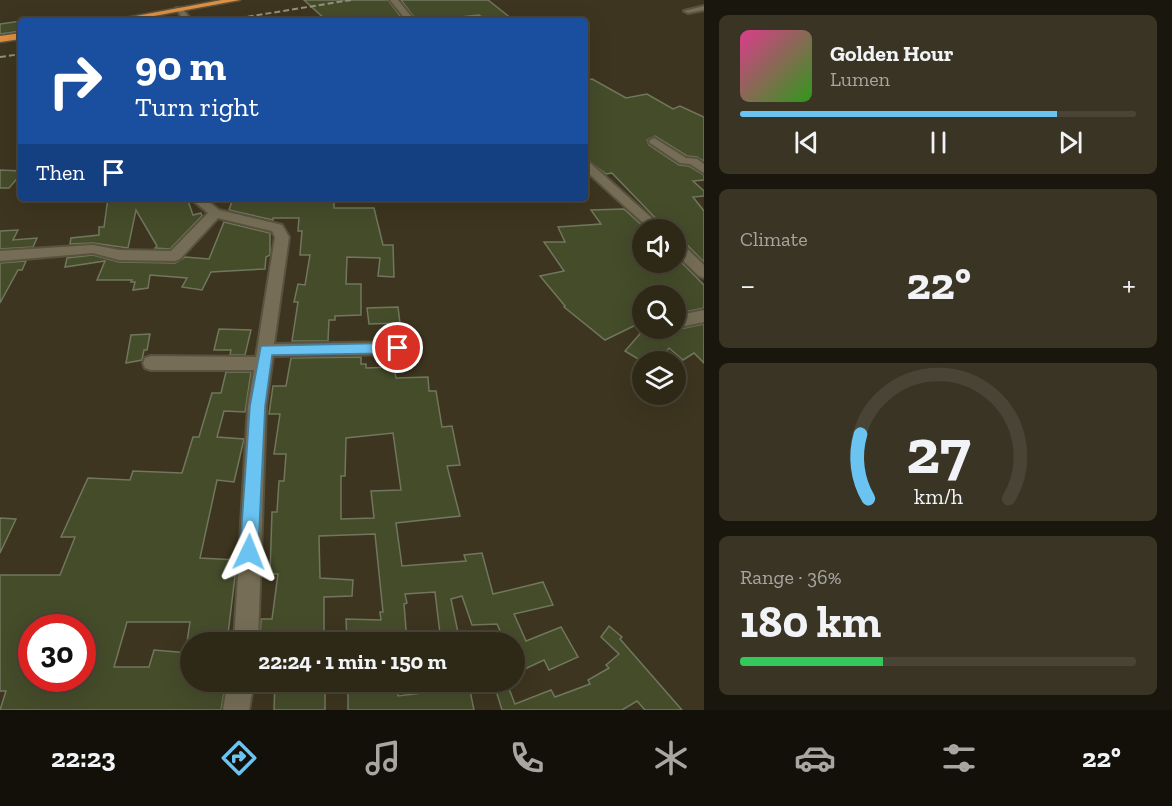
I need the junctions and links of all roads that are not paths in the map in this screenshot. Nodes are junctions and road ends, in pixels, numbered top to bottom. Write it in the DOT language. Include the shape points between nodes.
graph roads {
  1 [pos="236,0"];
  2 [pos="394,0"];
  3 [pos="704,8"];
  4 [pos="179,10"];
  5 [pos="688,11"];
  6 [pos="131,18"];
  7 [pos="186,18"];
  8 [pos="409,18"];
  9 [pos="18,36"];
  10 [pos="0,39"];
  11 [pos="654,141"];
  12 [pos="588,167"];
  13 [pos="704,170"];
  14 [pos="200,201"];
  15 [pos="214,213"];
  16 [pos="647,219"];
  17 [pos="0,256"];
  18 [pos="686,256"];
  19 [pos="704,273"];
  20 [pos="704,316"];
  21 [pos="686,320"];
  22 [pos="398,348"];
  23 [pos="266,357"];
  24 [pos="151,363"];
  25 [pos="246,632"];
  26 [pos="239,692"];
  27 [pos="236,710"];
  1 -- 4 [label="highway"];
  2 -- 8 [label="street"];
  3 -- 5 [label="street"];
  4 -- 6 [label="highway"];
  4 -- 7 [label="street"];
  9 -- 10 [label="highway"];
  11 -- 13 [label="street"];
  12 -- 16 [label="street"];
  14 -- 15 [label="street"];
  15 -- 17 [label="street" via="176,256 118,255 93,249"];
  15 -- 23 [label="street" via="281,231"];
  18 -- 19 [label="street"];
  20 -- 21 [label="street"];
  22 -- 23 [label="street"];
  23 -- 24 [label="street"];
  23 -- 25 [label="street" via="257,406"];
  26 -- 27 [label="street"];
}
